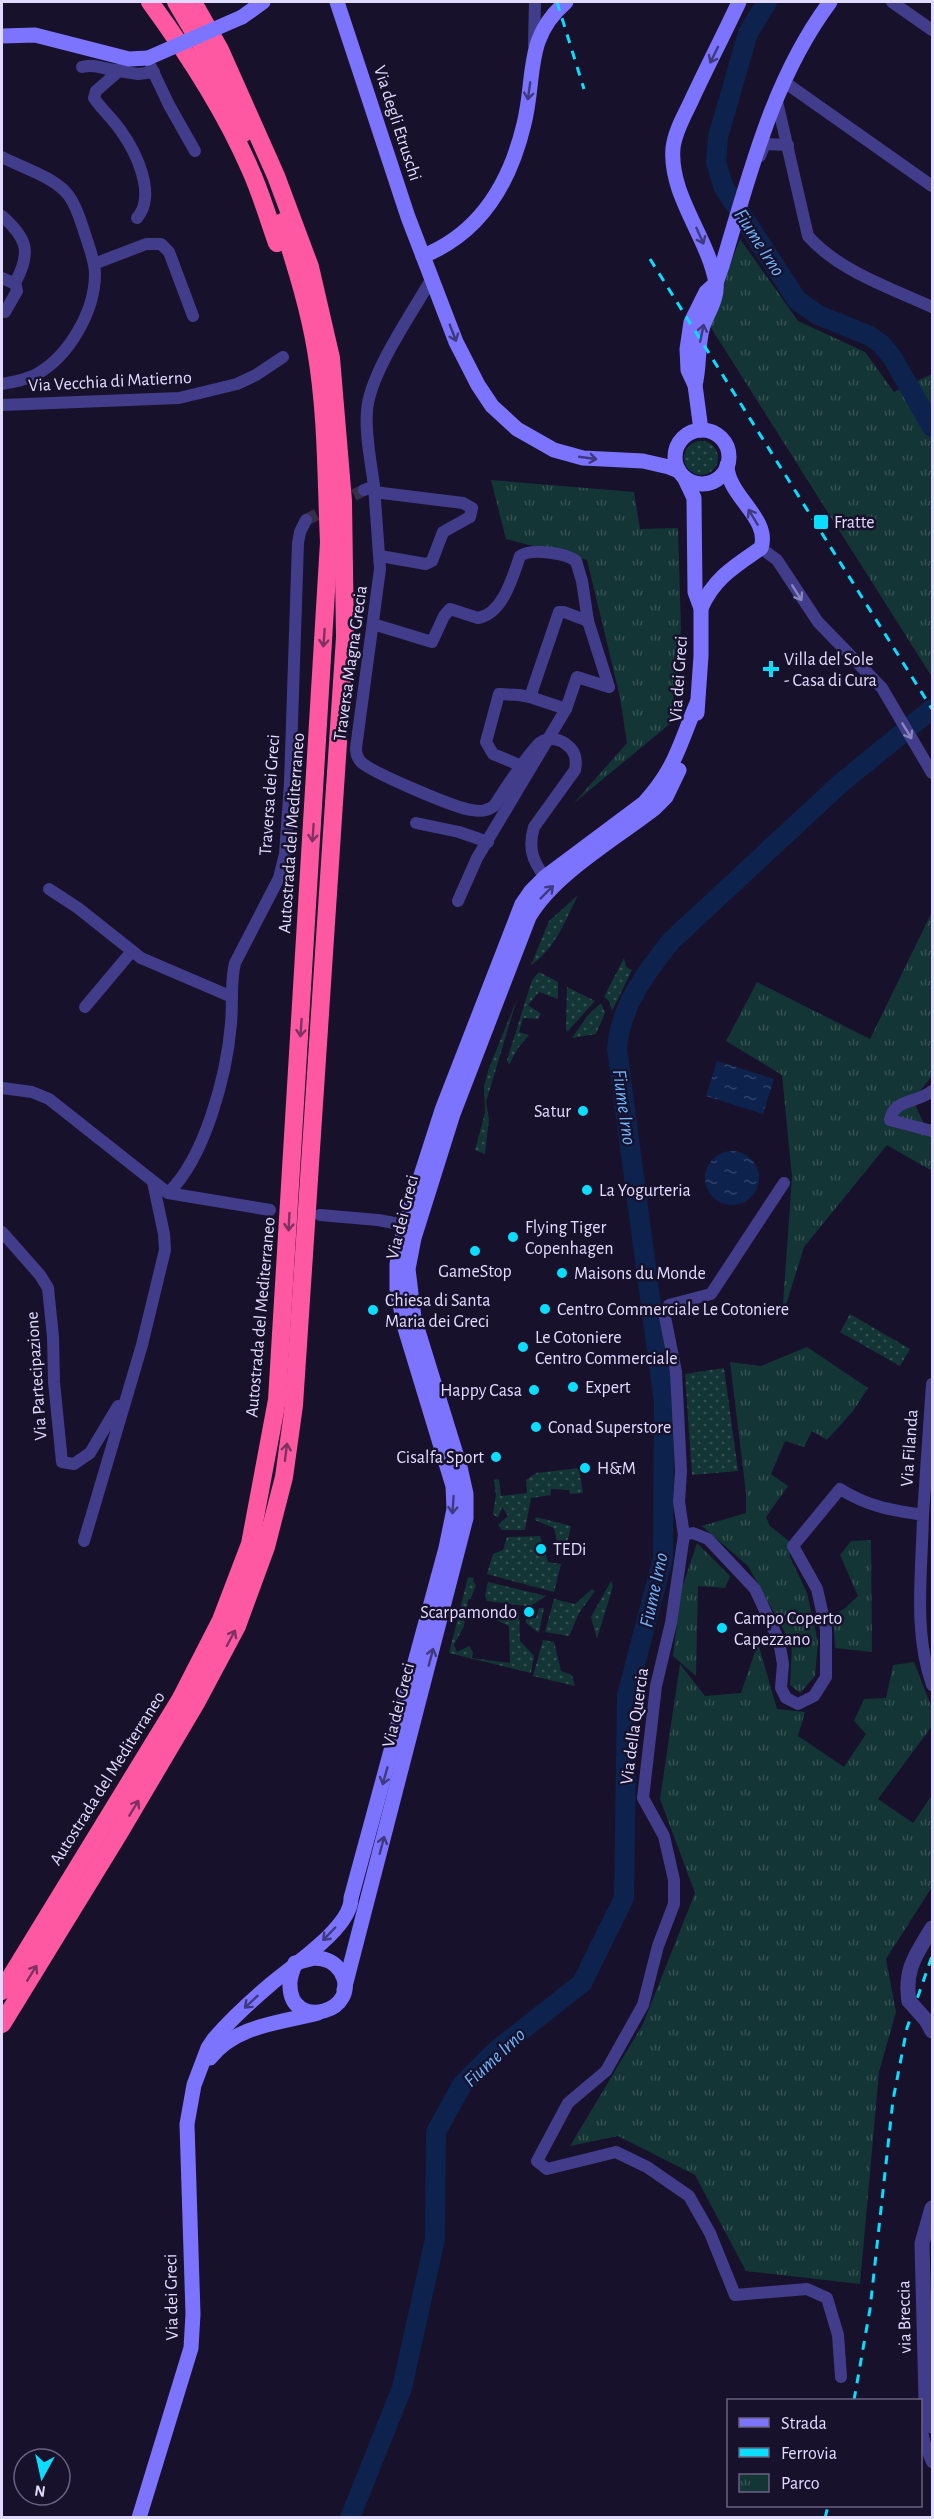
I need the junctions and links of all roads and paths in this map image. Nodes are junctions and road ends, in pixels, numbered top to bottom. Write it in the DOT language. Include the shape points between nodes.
graph roads {
  1 [pos="150,2"];
  2 [pos="176,2"];
  3 [pos="193,2"];
  4 [pos="206,2"];
  5 [pos="263,2"];
  6 [pos="337,2"];
  7 [pos="535,2"];
  8 [pos="566,2"];
  9 [pos="739,2"];
  10 [pos="830,2"];
  11 [pos="892,2"];
  12 [pos="933,30"];
  13 [pos="2,36"];
  14 [pos="533,52"];
  15 [pos="131,59"];
  16 [pos="151,65"];
  17 [pos="82,67"];
  18 [pos="119,71"];
  19 [pos="783,81"];
  20 [pos="776,96"];
  21 [pos="788,145"];
  22 [pos="195,151"];
  23 [pos="2,160"];
  24 [pos="747,186"];
  25 [pos="933,186"];
  26 [pos="2,216"];
  27 [pos="137,218"];
  28 [pos="423,256"];
  29 [pos="94,264"];
  30 [pos="2,278"];
  31 [pos="432,278"];
  32 [pos="15,282"];
  33 [pos="716,283"];
  34 [pos="933,307"];
  35 [pos="5,312"];
  36 [pos="193,316"];
  37 [pos="283,357"];
  38 [pos="2,384"];
  39 [pos="2,405"];
  40 [pos="701,430"];
  41 [pos="727,465"];
  42 [pos="682,474"];
  43 [pos="371,489"];
  44 [pos="695,514"];
  45 [pos="306,520"];
  46 [pos="761,548"];
  47 [pos="380,556"];
  48 [pos="725,573"];
  49 [pos="328,580"];
  50 [pos="701,608"];
  51 [pos="588,621"];
  52 [pos="373,624"];
  53 [pos="345,637"];
  54 [pos="530,697"];
  55 [pos="697,703"];
  56 [pos="566,709"];
  57 [pos="549,739"];
  58 [pos="522,766"];
  59 [pos="933,773"];
  60 [pos="416,823"];
  61 [pos="488,842"];
  62 [pos="545,877"];
  63 [pos="48,889"];
  64 [pos="458,901"];
  65 [pos="132,951"];
  66 [pos="232,997"];
  67 [pos="85,1006"];
  68 [pos="2,1088"];
  69 [pos="933,1091"];
  70 [pos="933,1131"];
  71 [pos="153,1182"];
  72 [pos="784,1183"];
  73 [pos="168,1193"];
  74 [pos="270,1210"];
  75 [pos="320,1215"];
  76 [pos="405,1225"];
  77 [pos="2,1232"];
  78 [pos="933,1384"];
  79 [pos="129,1387"];
  80 [pos="923,1515"];
  81 [pos="684,1535"];
  82 [pos="84,1541"];
  83 [pos="933,1685"];
  84 [pos="933,1928"];
  85 [pos="295,1963"];
  86 [pos="344,1990"];
  87 [pos="2,1991"];
  88 [pos="321,2013"];
  89 [pos="2,2024"];
  90 [pos="929,2026"];
  91 [pos="200,2070"];
  92 [pos="933,2208"];
  93 [pos="842,2377"];
  94 [pos="926,2399"];
  95 [pos="922,2408"];
  96 [pos="922,2426"];
  97 [pos="933,2426"];
  98 [pos="933,2462"];
  99 [pos="139,2517"];
  1 -- 49 [label="highway" via="187,52 250,169 292,286 307,352 319,546"];
  2 -- 49 [label="highway" via="260,167 303,290 324,407"];
  3 -- 53 [label="highway" via="220,50 276,176 315,287 335,395 343,501"];
  4 -- 53 [label="highway" via="285,170 328,296 346,404 353,491 354,565"];
  5 -- 16 [label="main road, bridge"];
  6 -- 28 [label="main road, Via degli Etruschi"];
  7 -- 14 [label="street"];
  8 -- 14 [label="main road" via="552,16"];
  9 -- 33 [label="main road, one-way" via="680,124 674,147 680,191"];
  10 -- 19 [label="main road" via="808,33"];
  11 -- 12 [label="street"];
  13 -- 15 [label="main road" via="35,35"];
  14 -- 28 [label="main road, one-way" via="525,123 510,166 489,207 463,234"];
  15 -- 16 [label="main road"];
  15 -- 18 [label="street"];
  16 -- 18 [label="street" via="138,74"];
  16 -- 22 [label="street"];
  17 -- 18 [label="street" via="95,64"];
  18 -- 27 [label="street" via="96,91 94,98 121,130 139,165 144,210"];
  19 -- 20 [label="main road"];
  19 -- 25 [label="street"];
  20 -- 21 [label="street"];
  20 -- 24 [label="main road"];
  21 -- 24 [label="street" via="765,144"];
  21 -- 34 [label="street" via="805,228 814,243 886,289"];
  23 -- 29 [label="street" via="49,180 68,194"];
  24 -- 33 [label="main road"];
  26 -- 32 [label="street" via="19,234 25,249 23,267"];
  28 -- 31 [label="main road"];
  29 -- 36 [label="street" via="146,244 161,244 169,252"];
  29 -- 38 [label="street" via="93,297 72,340 38,374"];
  30 -- 32 [label="street"];
  31 -- 42 [label="main road, one-way" via="456,342 478,385 492,406 517,429 554,450 583,458 643,461"];
  31 -- 43 [label="street" via="384,361 369,397 366,411"];
  32 -- 35 [label="street" via="17,291"];
  33 -- 40 [label="main road" via="706,292 691,322 687,349"];
  37 -- 39 [label="street, Via Vecchia di Matierno" via="237,384 200,394 156,400"];
  40 -- 41 [label="main road" via="723,441"];
  40 -- 42 [label="main road" via="686,435 676,448 676,464"];
  41 -- 42 [label="main road" via="709,483 696,483"];
  46 -- 41 [label="main road, one-way" via="762,531 730,480"];
  42 -- 44 [label="main road, Via dei Greci" via="693,491"];
  43 -- 47 [label="street, Traversa Magna Grecia"];
  43 -- 47 [label="street" via="463,503 472,508 470,517 443,532 432,561 426,564"];
  44 -- 48 [label="main road, Via dei Greci" via="699,519 703,568 709,573"];
  44 -- 50 [label="main road, Via dei Greci" via="695,592"];
  45 -- 66 [label="street, Traversa dei Greci" via="298,543 285,854 279,878 238,954"];
  46 -- 48 [label="main road"];
  46 -- 59 [label="street, one-way" via="777,560 818,622 882,688"];
  47 -- 52 [label="street, Traversa Magna Grecia"];
  48 -- 50 [label="main road" via="708,592"];
  49 -- 87 [label="highway, Autostrada del Mediterraneo, one-way" via="277,1400 250,1544 221,1620 180,1700"];
  50 -- 55 [label="main road, Via dei Greci"];
  51 -- 52 [label="street" via="576,561 568,556 534,551 520,556 506,594 490,614 478,618 450,609 432,642"];
  51 -- 54 [label="street" via="559,612"];
  51 -- 56 [label="street" via="609,687 577,677"];
  52 -- 58 [label="street, Traversa Magna Grecia" via="356,748 361,763 464,809 480,811 494,806"];
  89 -- 53 [label="highway, Autostrada del Mediterraneo, one-way" via="196,1703 237,1626 269,1537 284,1477 297,1361"];
  54 -- 56 [label="street"];
  54 -- 58 [label="street" via="499,694 486,742 493,754"];
  55 -- 62 [label="main road, Via dei Greci" via="670,770 644,803"];
  86 -- 55 [label="main road, Via dei Greci, one-way" via="466,1518 460,1467 412,1306 408,1269 414,1238 453,1114 529,917 549,890 666,797 692,741 698,720"];
  56 -- 57 [label="street"];
  57 -- 58 [label="street, Traversa Magna Grecia" via="536,745"];
  57 -- 61 [label="street"];
  57 -- 62 [label="street" via="566,743 577,761 531,837 532,856"];
  60 -- 61 [label="street"];
  61 -- 64 [label="street"];
  62 -- 76 [label="main road, Via dei Greci" via="527,897 514,922 442,1110"];
  63 -- 65 [label="street"];
  65 -- 66 [label="street"];
  65 -- 67 [label="street"];
  66 -- 73 [label="street, Traversa dei Greci" via="226,1059 211,1116 180,1181"];
  68 -- 71 [label="street" via="50,1099"];
  69 -- 70 [label="street" via="897,1106 890,1120"];
  71 -- 73 [label="street"];
  71 -- 79 [label="street" via="165,1250"];
  72 -- 81 [label="street" via="711,1294 669,1305 665,1317 676,1372 679,1502"];
  73 -- 74 [label="street"];
  75 -- 76 [label="street"];
  76 -- 85 [label="main road, Via dei Greci, one-way" via="396,1277 399,1303 450,1473 454,1509 351,1906 327,1936"];
  77 -- 79 [label="street, Via Partecipazione" via="48,1288 62,1462 74,1464 90,1454"];
  78 -- 80 [label="street, Via Filanda"];
  79 -- 82 [label="street"];
  80 -- 81 [label="street" via="877,1507 840,1489 793,1546 817,1589 826,1629 826,1677 814,1696 798,1704 786,1698 781,1688 783,1664 779,1641 756,1589 708,1539 693,1533"];
  80 -- 83 [label="street" via="920,1628"];
  81 -- 93 [label="street, Via della Quercia" via="671,1623 656,1686 643,1798 664,1836 674,1880 674,1904 643,2005 606,2071 568,2103 537,2161 547,2169 616,2152 647,2167 689,2196 710,2233 735,2295 807,2289 827,2298 838,2335"];
  84 -- 90 [label="street, bridge" via="912,1962 906,1984 909,2001"];
  85 -- 86 [label="main road" via="314,1958 329,1960 341,1971"];
  85 -- 88 [label="main road" via="290,1979 292,1997 304,2010"];
  85 -- 91 [label="main road, Via dei Greci, one-way" via="224,2028 208,2048"];
  86 -- 88 [label="main road" via="335,2006"];
  88 -- 91 [label="main road" via="234,2037"];
  91 -- 99 [label="main road, Via dei Greci" via="189,2103 187,2141 191,2348"];
  92 -- 94 [label="street, via Breccia" via="922,2243"];
  94 -- 95 [label="street"];
  94 -- 97 [label="street, via Breccia"];
  96 -- 98 [label="street" via="924,2444"];
}
